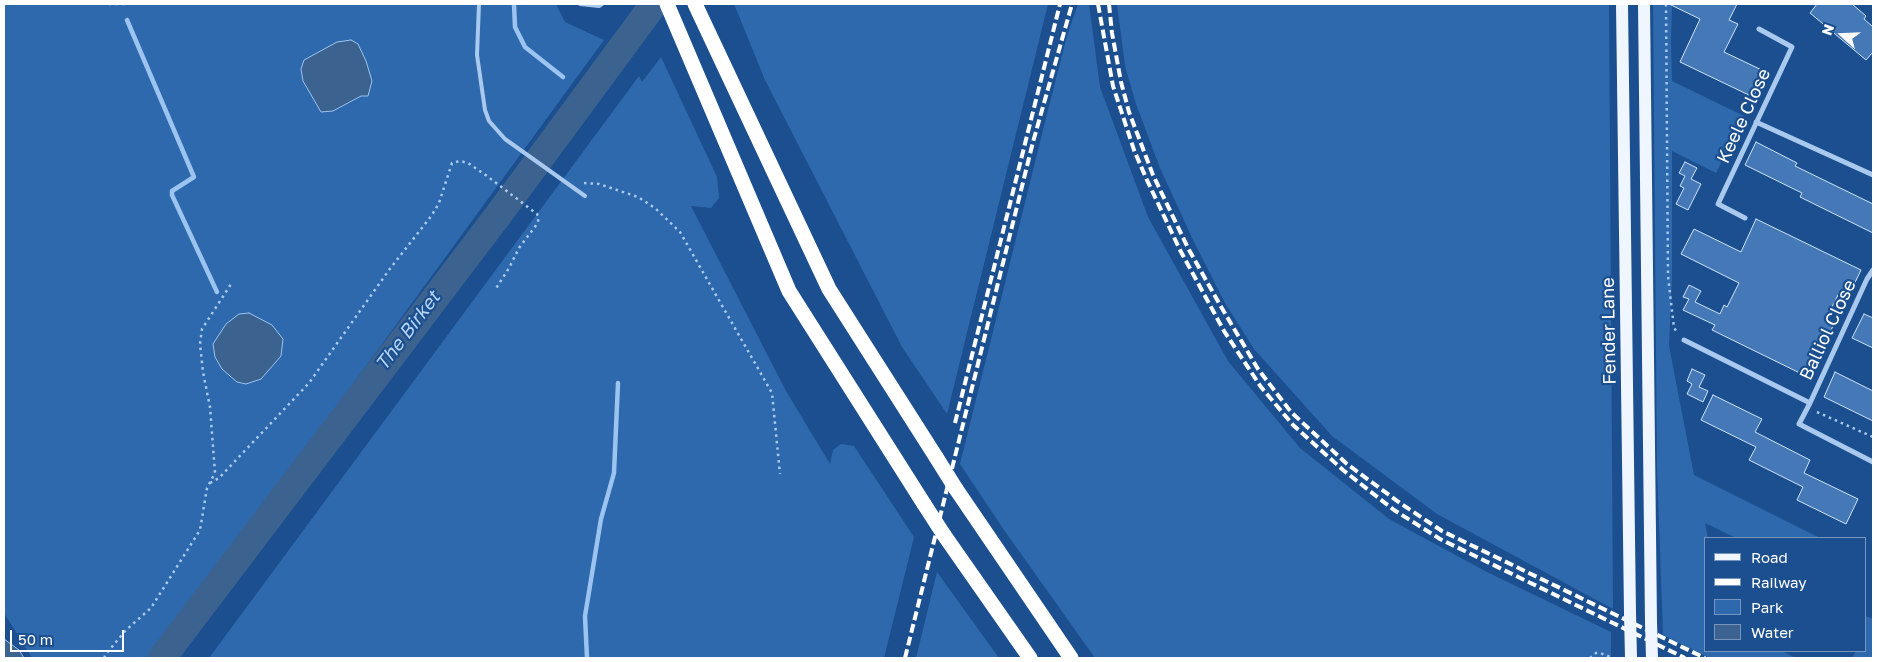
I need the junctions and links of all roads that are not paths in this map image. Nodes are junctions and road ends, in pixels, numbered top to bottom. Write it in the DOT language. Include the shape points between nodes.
graph roads {
  1 [pos="479,4"];
  2 [pos="580,4"];
  3 [pos="602,4"];
  4 [pos="667,4"];
  5 [pos="1622,4"];
  6 [pos="1644,4"];
  7 [pos="696,6"];
  8 [pos="1759,29"];
  9 [pos="1756,122"];
  10 [pos="1873,175"];
  11 [pos="585,196"];
  12 [pos="1746,218"];
  13 [pos="1873,270"];
  14 [pos="1868,278"];
  15 [pos="1873,282"];
  16 [pos="1684,340"];
  17 [pos="1808,405"];
  18 [pos="1873,462"];
  19 [pos="1030,658"];
  20 [pos="1071,658"];
  21 [pos="1631,658"];
  22 [pos="1652,658"];
  1 -- 11 [label="lane" via="477,55 485,110 495,130"];
  2 -- 3 [label="lane"];
  4 -- 19 [label="highway, bridge" via="789,291 944,535"];
  5 -- 21 [label="main road, Fender Lane, bridge"];
  6 -- 22 [label="main road, bridge"];
  7 -- 20 [label="highway, bridge" via="829,289 956,489"];
  8 -- 9 [label="street, Keele Close" via="1792,47"];
  9 -- 10 [label="street"];
  9 -- 12 [label="street, Keele Close" via="1718,204"];
  13 -- 14 [label="street, Balliol Close"];
  14 -- 15 [label="street"];
  14 -- 17 [label="street, Balliol Close"];
  16 -- 17 [label="street, Balliol Close"];
  17 -- 18 [label="street, Balliol Close" via="1799,424"];
}
